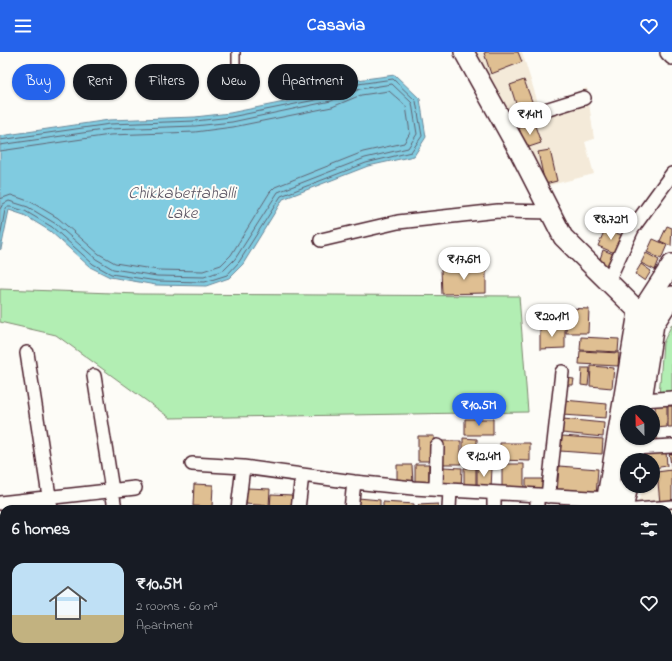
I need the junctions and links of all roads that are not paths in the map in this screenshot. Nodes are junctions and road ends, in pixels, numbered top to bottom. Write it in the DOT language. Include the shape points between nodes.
graph roads {
  1 [pos="236,52"];
  2 [pos="464,52"];
  3 [pos="668,52"];
  4 [pos="672,58"];
  5 [pos="236,64"];
  6 [pos="584,98"];
  7 [pos="503,123"];
  8 [pos="672,174"];
  9 [pos="551,212"];
  10 [pos="321,240"];
  11 [pos="672,264"];
  12 [pos="608,281"];
  13 [pos="672,296"];
  14 [pos="647,318"];
  15 [pos="28,352"];
  16 [pos="562,372"];
  17 [pos="94,376"];
  18 [pos="672,398"];
  19 [pos="641,405"];
  20 [pos="645,405"];
  21 [pos="437,446"];
  22 [pos="672,446"];
  23 [pos="634,449"];
  24 [pos="192,464"];
  25 [pos="243,467"];
  26 [pos="302,475"];
  27 [pos="354,482"];
  28 [pos="135,488"];
  29 [pos="436,489"];
  30 [pos="450,490"];
  31 [pos="113,491"];
  32 [pos="494,493"];
  33 [pos="623,493"];
  34 [pos="543,496"];
  35 [pos="0,503"];
  36 [pos="50,503"];
  37 [pos="672,504"];
  38 [pos="115,505"];
  39 [pos="238,505"];
  40 [pos="298,505"];
  41 [pos="351,505"];
  42 [pos="449,505"];
  43 [pos="494,505"];
  44 [pos="539,505"];
  45 [pos="608,505"];
  46 [pos="615,505"];
  47 [pos="616,505"];
  48 [pos="644,505"];
  1 -- 5 [label="lane"];
  2 -- 7 [label="main road"];
  3 -- 4 [label="street"];
  6 -- 7 [label="street"];
  7 -- 9 [label="main road"];
  8 -- 12 [label="street" via="632,229"];
  9 -- 10 [label="street" via="498,211 398,222"];
  9 -- 12 [label="main road" via="563,237"];
  11 -- 14 [label="main road"];
  12 -- 14 [label="main road"];
  13 -- 14 [label="main road"];
  14 -- 19 [label="main road"];
  14 -- 46 [label="main road" via="637,318"];
  15 -- 36 [label="street"];
  16 -- 34 [label="street"];
  17 -- 31 [label="street"];
  18 -- 20 [label="street"];
  21 -- 29 [label="street"];
  22 -- 23 [label="street"];
  24 -- 25 [label="street"];
  25 -- 26 [label="street"];
  25 -- 39 [label="street"];
  26 -- 27 [label="street"];
  26 -- 40 [label="street"];
  27 -- 29 [label="street"];
  27 -- 41 [label="street"];
  28 -- 31 [label="street"];
  29 -- 30 [label="street"];
  30 -- 32 [label="street"];
  30 -- 42 [label="street"];
  31 -- 36 [label="street"];
  31 -- 38 [label="street"];
  32 -- 34 [label="street"];
  32 -- 43 [label="street"];
  33 -- 47 [label="main road"];
  34 -- 44 [label="street"];
  34 -- 45 [label="street"];
  35 -- 36 [label="street"];
  37 -- 48 [label="lane"];
}
